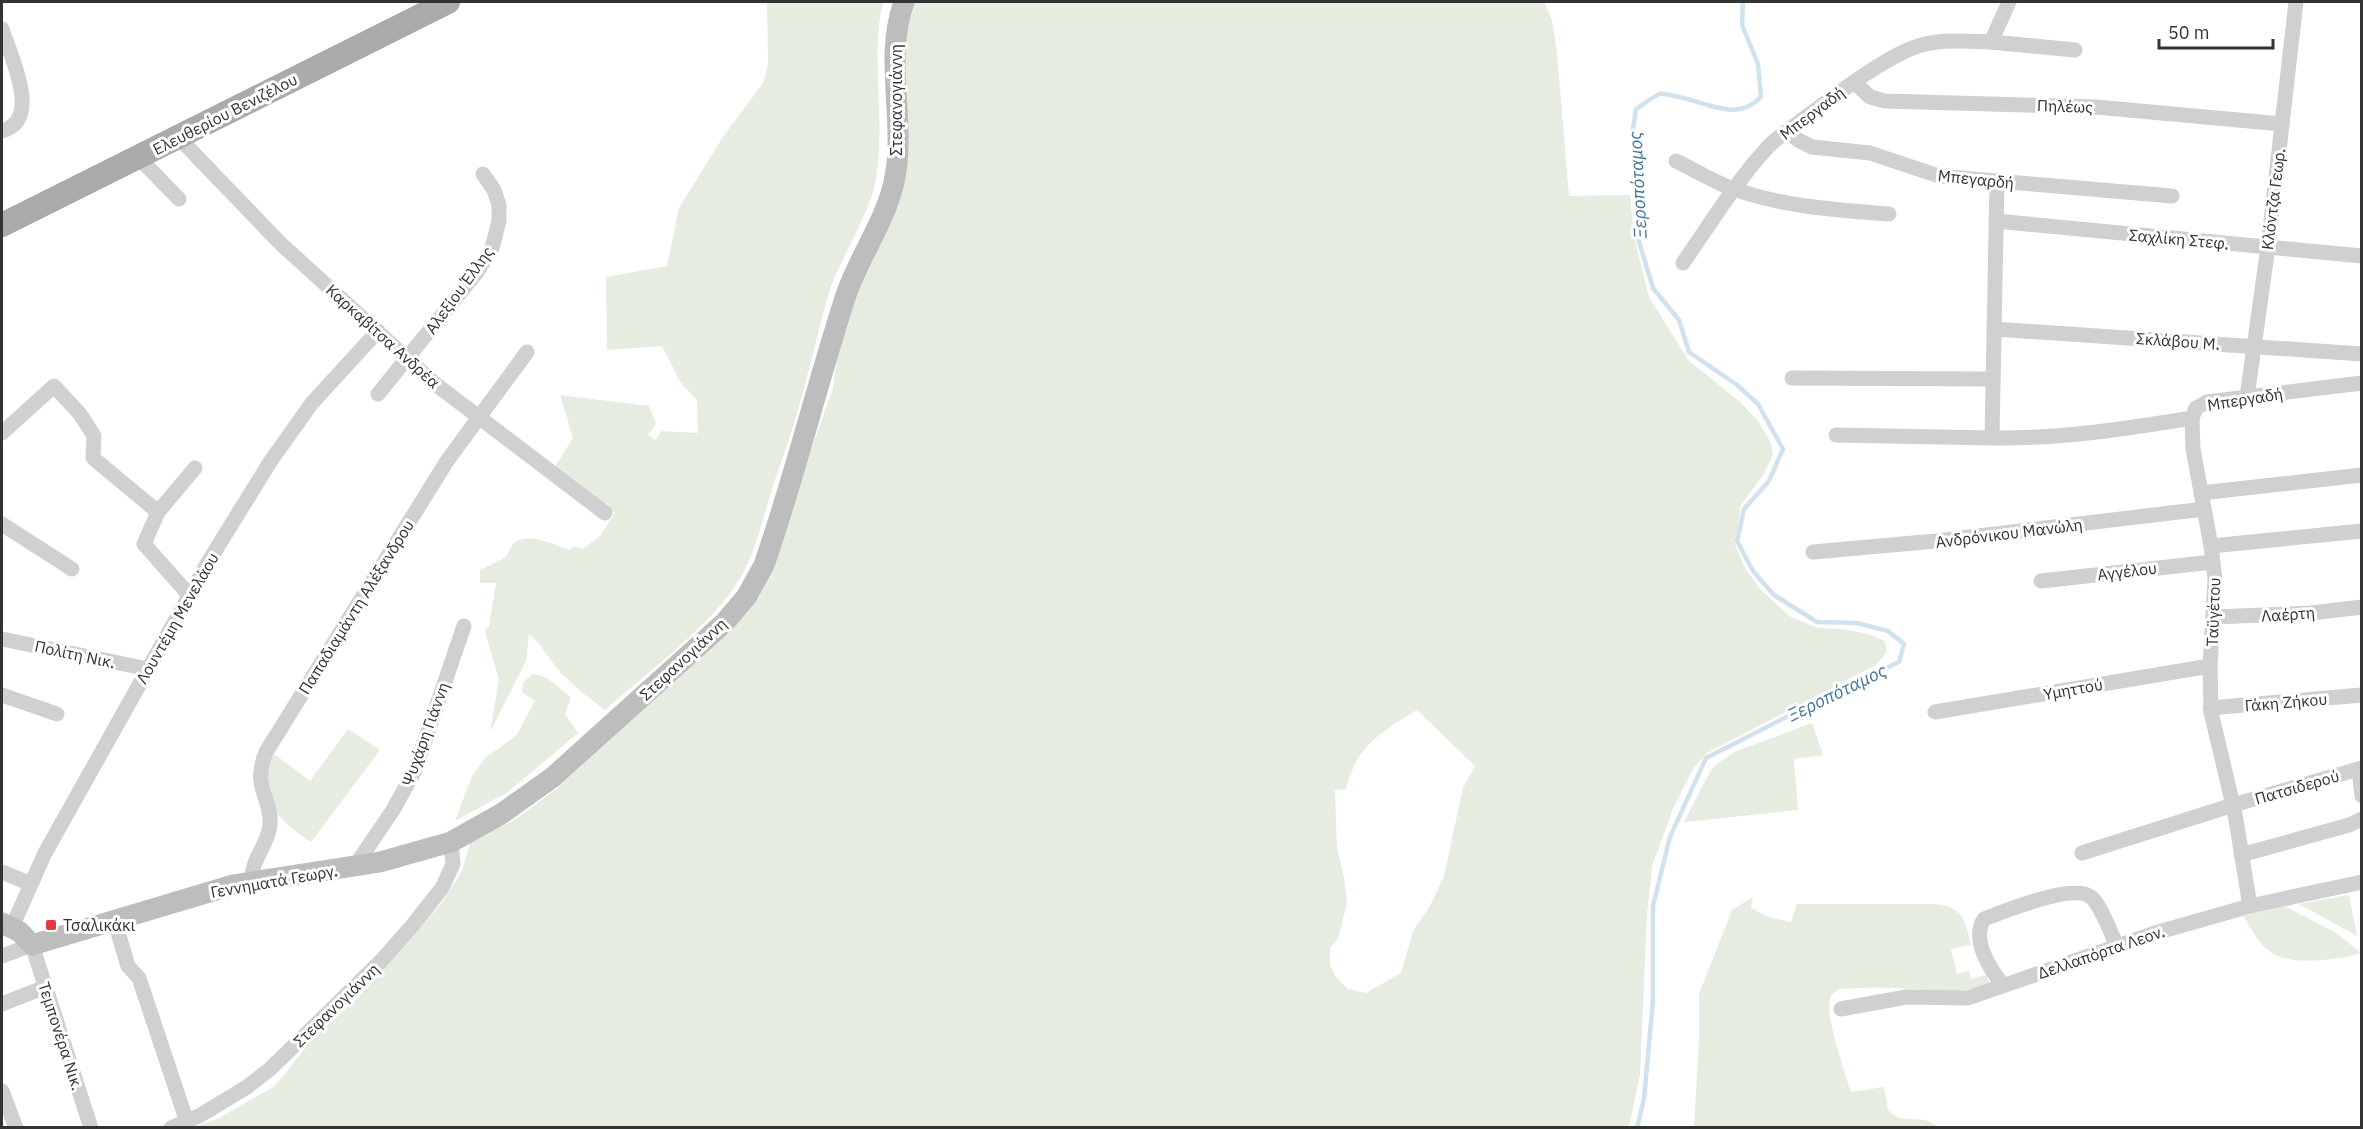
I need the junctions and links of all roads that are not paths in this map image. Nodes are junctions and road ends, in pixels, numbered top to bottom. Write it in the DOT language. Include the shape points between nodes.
graph roads {
  1 [pos="448,2"];
  2 [pos="904,2"];
  3 [pos="2009,2"];
  4 [pos="2296,2"];
  5 [pos="2,29"];
  6 [pos="1992,42"];
  7 [pos="2075,50"];
  8 [pos="1854,82"];
  9 [pos="2282,124"];
  10 [pos="2,131"];
  11 [pos="1788,131"];
  12 [pos="179,138"];
  13 [pos="139,158"];
  14 [pos="1676,161"];
  15 [pos="483,174"];
  16 [pos="1997,182"];
  17 [pos="1733,189"];
  18 [pos="2172,196"];
  19 [pos="179,199"];
  20 [pos="1889,214"];
  21 [pos="1996,221"];
  22 [pos="2,225"];
  23 [pos="2268,247"];
  24 [pos="2361,256"];
  25 [pos="1683,263"];
  26 [pos="1994,329"];
  27 [pos="378,331"];
  28 [pos="2254,346"];
  29 [pos="527,352"];
  30 [pos="2361,354"];
  31 [pos="408,359"];
  32 [pos="1792,378"];
  33 [pos="1993,379"];
  34 [pos="2361,383"];
  35 [pos="378,394"];
  36 [pos="2247,397"];
  37 [pos="478,418"];
  38 [pos="2192,418"];
  39 [pos="2,433"];
  40 [pos="1836,435"];
  41 [pos="1992,438"];
  42 [pos="195,468"];
  43 [pos="2361,475"];
  44 [pos="2201,493"];
  45 [pos="2204,509"];
  46 [pos="158,512"];
  47 [pos="605,513"];
  48 [pos="2,524"];
  49 [pos="2361,531"];
  50 [pos="1813,552"];
  51 [pos="2212,554"];
  52 [pos="72,569"];
  53 [pos="2041,581"];
  54 [pos="189,596"];
  55 [pos="2361,607"];
  56 [pos="2214,617"];
  57 [pos="464,626"];
  58 [pos="2,639"];
  59 [pos="2210,666"];
  60 [pos="148,669"];
  61 [pos="2361,695"];
  62 [pos="2,696"];
  63 [pos="2210,708"];
  64 [pos="1935,712"];
  65 [pos="57,714"];
  66 [pos="2360,768"];
  67 [pos="2361,796"];
  68 [pos="2233,805"];
  69 [pos="2361,819"];
  70 [pos="451,842"];
  71 [pos="2082,853"];
  72 [pos="2241,855"];
  73 [pos="355,866"];
  74 [pos="2,872"];
  75 [pos="252,882"];
  76 [pos="2361,882"];
  77 [pos="32,884"];
  78 [pos="2250,906"];
  79 [pos="114,919"];
  80 [pos="7,925"];
  81 [pos="32,945"];
  82 [pos="2117,946"];
  83 [pos="2,956"];
  84 [pos="2003,985"];
  85 [pos="45,987"];
  86 [pos="2,1004"];
  87 [pos="1841,1009"];
  88 [pos="2,1093"];
  89 [pos="187,1122"];
  90 [pos="16,1128"];
  91 [pos="91,1128"];
  92 [pos="171,1128"];
  1 -- 12 [label="main road, Ελευθερίου Βενιζέλου"];
  2 -- 70 [label="street, Στεφανογιάννη" via="895,46 897,150 891,192 845,298 774,534 756,581 725,622 566,766 501,814"];
  3 -- 6 [label="street"];
  4 -- 9 [label="street, Κλόντζα Γεωρ."];
  5 -- 10 [label="street" via="20,83 22,102 19,119"];
  6 -- 7 [label="street, Μπεργαδή"];
  6 -- 8 [label="street, Μπεργαδή" via="1944,42 1910,49"];
  8 -- 9 [label="street, Πηλέως" via="1870,97 1885,101 2107,108"];
  8 -- 11 [label="street, Μπεργαδή"];
  9 -- 23 [label="street, Κλόντζα Γεωρ."];
  11 -- 16 [label="street, Μπεγαρδή" via="1817,148 1870,153 1939,176"];
  11 -- 17 [label="street, Μπεργαδή" via="1768,147"];
  12 -- 13 [label="main road, Ελευθερίου Βενιζέλου"];
  12 -- 27 [label="street, Καρκαβίτσα Ανδρέα" via="280,243"];
  13 -- 19 [label="street"];
  13 -- 22 [label="main road, Ελευθερίου Βενιζέλου"];
  14 -- 17 [label="street"];
  15 -- 31 [label="street, Αλεξίου Έλλης" via="499,205 492,248"];
  16 -- 18 [label="street, Μπεγαρδή"];
  16 -- 21 [label="street"];
  17 -- 20 [label="street" via="1796,205"];
  17 -- 25 [label="street, Μπεργαδή"];
  21 -- 23 [label="street, Σαχλίκη Στεφ."];
  21 -- 26 [label="street"];
  23 -- 24 [label="street, Σαχλίκη Στεφ."];
  23 -- 28 [label="street, Κλόντζα Γεωρ."];
  26 -- 28 [label="street, Σκλάβου Μ."];
  26 -- 33 [label="street"];
  27 -- 31 [label="street, Καρκαβίτσα Ανδρέα"];
  27 -- 54 [label="street, Λουντέμη Μενελάου" via="312,403 270,462"];
  28 -- 30 [label="street, Σκλάβου Μ."];
  28 -- 36 [label="street, Κλόντζα Γεωρ."];
  29 -- 37 [label="street, Παπαδιαμάντη Αλέξανδρου"];
  31 -- 35 [label="street, Αλεξίου Έλλης"];
  31 -- 37 [label="street, Καρκαβίτσα Ανδρέα"];
  32 -- 33 [label="street"];
  33 -- 41 [label="street"];
  34 -- 36 [label="street, Μπεργαδή"];
  36 -- 38 [label="street, Μπεργαδή" via="2204,404 2196,408"];
  37 -- 47 [label="street, Καρκαβίτσα Ανδρέα"];
  37 -- 75 [label="street, Παπαδιαμάντη Αλέξανδρου" via="266,752 260,780 270,825 252,868"];
  38 -- 41 [label="street, Μπεργαδή" via="2080,435"];
  38 -- 44 [label="street, Ταϋγέτου"];
  39 -- 46 [label="street" via="54,386 94,436 93,458"];
  40 -- 41 [label="street, Μπεργαδή"];
  42 -- 46 [label="street"];
  43 -- 44 [label="street"];
  44 -- 45 [label="street, Ταϋγέτου"];
  45 -- 50 [label="street, Ανδρόνικου Μανώλη" via="1936,542"];
  45 -- 51 [label="street, Ταϋγέτου"];
  46 -- 54 [label="street" via="144,544"];
  48 -- 52 [label="street"];
  49 -- 51 [label="street, Αγγέλου"];
  51 -- 53 [label="street, Αγγέλου"];
  51 -- 56 [label="street, Ταϋγέτου"];
  54 -- 60 [label="street, Λουντέμη Μενελάου"];
  55 -- 56 [label="street, Λαέρτη"];
  56 -- 59 [label="street, Ταϋγέτου"];
  57 -- 73 [label="street, Ψυχάρη Γιάννη" via="414,772"];
  58 -- 60 [label="street, Πολίτη Νικ."];
  59 -- 63 [label="street, Ταϋγέτου"];
  59 -- 64 [label="street, Υμηττού"];
  60 -- 77 [label="street, Λουντέμη Μενελάου" via="45,853"];
  61 -- 63 [label="street, Γάκη Ζήκου"];
  62 -- 65 [label="street"];
  63 -- 68 [label="street, Ταϋγέτου"];
  66 -- 67 [label="street"];
  66 -- 68 [label="street, Πατσιδερού"];
  68 -- 71 [label="street"];
  68 -- 72 [label="street, Ταϋγέτου"];
  69 -- 72 [label="street"];
  70 -- 73 [label="street, Γεννηματά Γεωργ."];
  70 -- 89 [label="street, Στεφανογιάννη" via="453,864 442,888 381,961 270,1069 235,1096"];
  72 -- 78 [label="street, Ταϋγέτου"];
  73 -- 75 [label="street, Γεννηματά Γεωργ."];
  74 -- 77 [label="street"];
  75 -- 79 [label="street, Γεννηματά Γεωργ."];
  76 -- 78 [label="street, Δελλαπόρτα Λεον."];
  77 -- 80 [label="street, Λουντέμη Μενελάου"];
  78 -- 82 [label="street, Δελλαπόρτα Λεον."];
  79 -- 81 [label="street, Γεννηματά Γεωργ."];
  79 -- 89 [label="street" via="128,966 139,978"];
  80 -- 81 [label="street"];
  81 -- 83 [label="street"];
  81 -- 85 [label="street, Τεμπονέρα Νικ."];
  82 -- 84 [label="street, Δελλαπόρτα Λεον."];
  82 -- 84 [label="street" via="2096,902 2087,894 2070,893 2011,908 1984,919 1980,932 1984,954"];
  84 -- 87 [label="street, Δελλαπόρτα Λεον." via="1968,998 1906,997"];
  85 -- 86 [label="street"];
  85 -- 91 [label="street, Τεμπονέρα Νικ."];
  88 -- 90 [label="street"];
  89 -- 92 [label="street, Στεφανογιάννη"];
}
